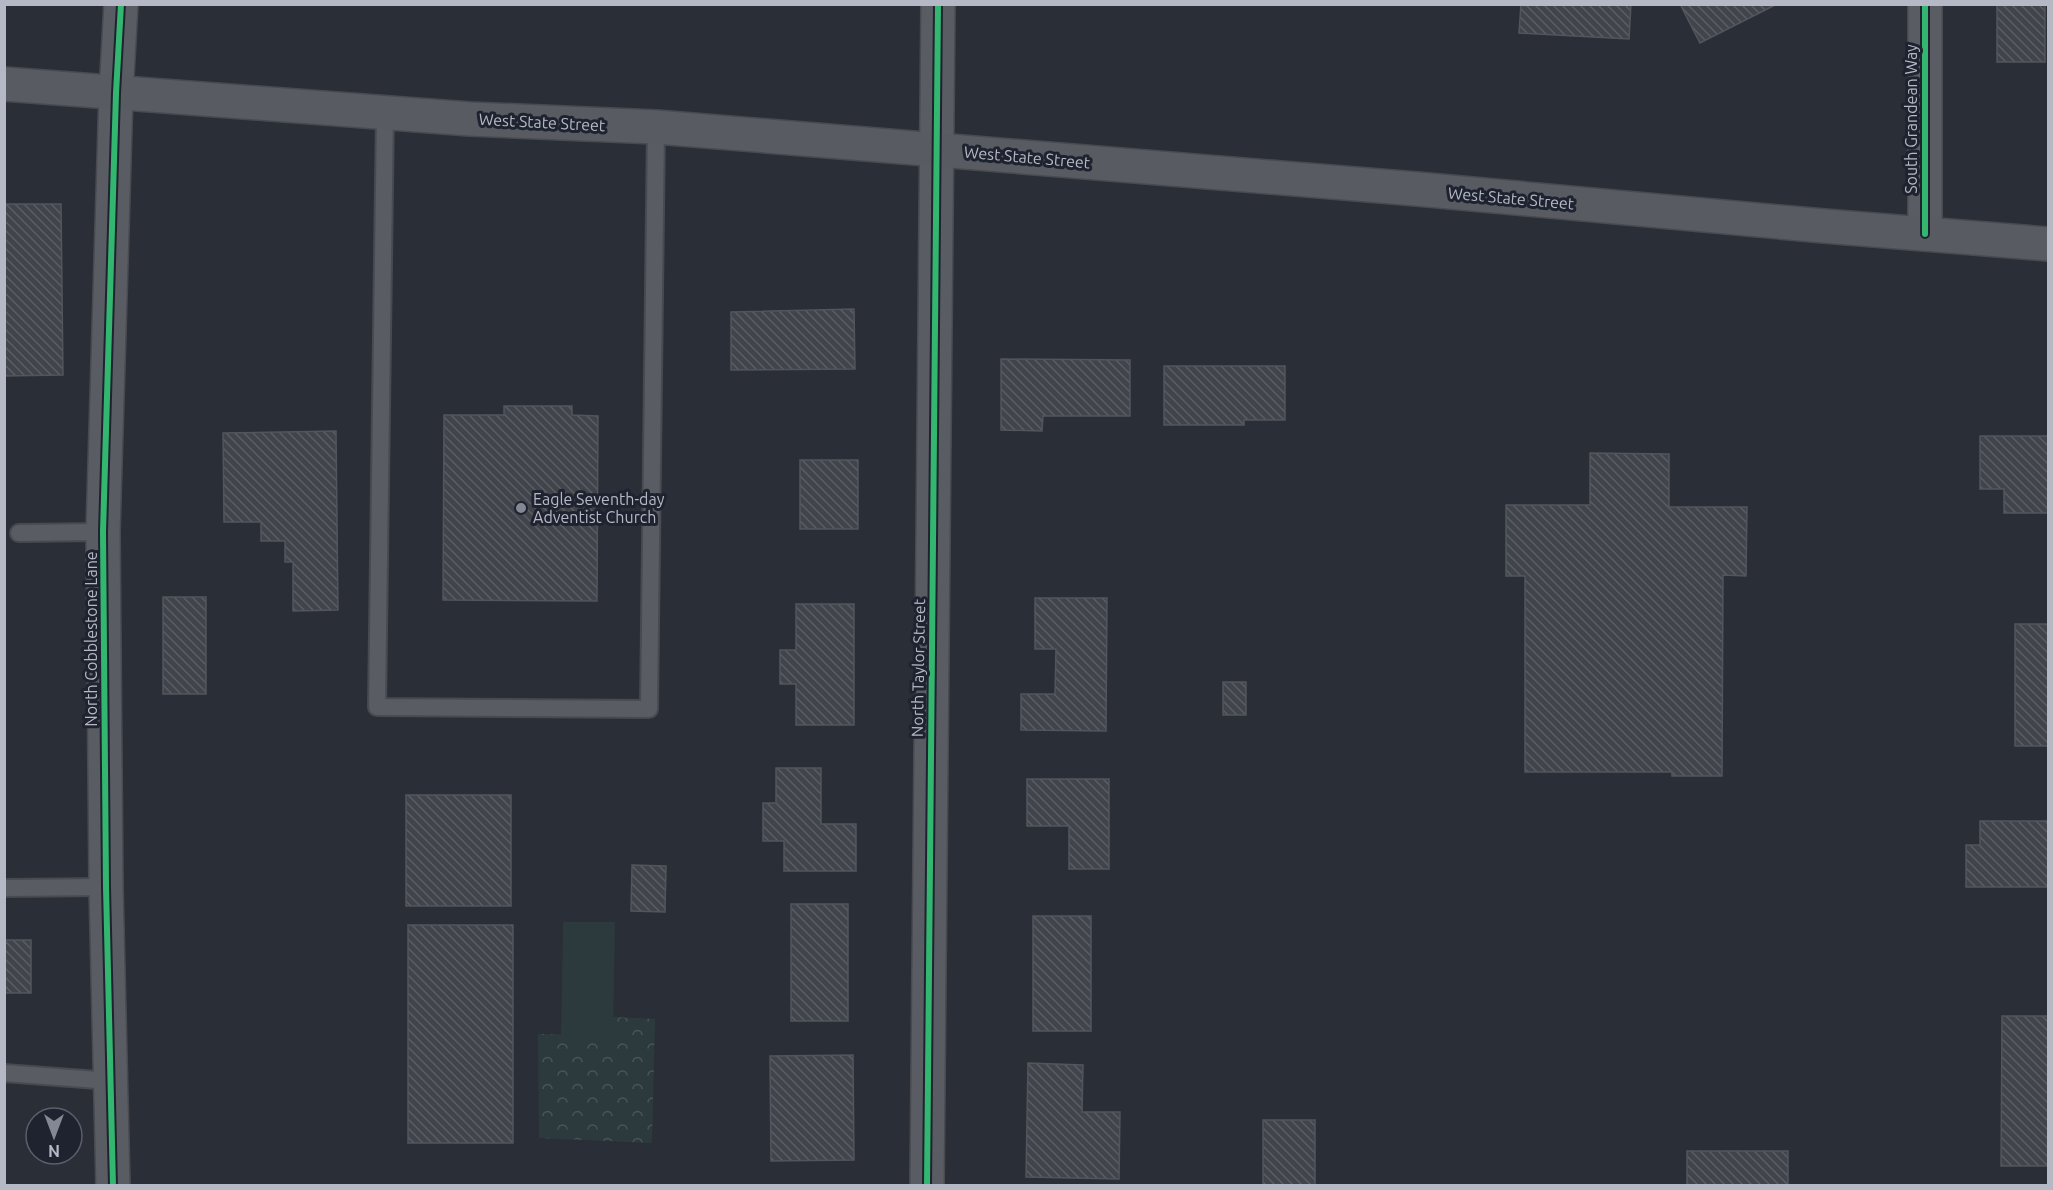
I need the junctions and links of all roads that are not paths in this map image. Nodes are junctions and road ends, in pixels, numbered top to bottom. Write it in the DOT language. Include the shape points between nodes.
graph roads {
  1 [pos="121,4"];
  2 [pos="938,4"];
  3 [pos="1925,4"];
  4 [pos="4,84"];
  5 [pos="116,93"];
  6 [pos="385,112"];
  7 [pos="656,127"];
  8 [pos="936,150"];
  9 [pos="1925,234"];
  10 [pos="2049,244"];
  11 [pos="103,532"];
  12 [pos="19,533"];
  13 [pos="106,887"];
  14 [pos="4,888"];
  15 [pos="4,1072"];
  16 [pos="111,1081"];
  17 [pos="113,1185"];
  18 [pos="927,1185"];
  1 -- 5 [label="street, North Cobblestone Lane"];
  2 -- 8 [label="street, North Taylor Street"];
  3 -- 9 [label="street, South Grandean Way"];
  4 -- 5 [label="main road, West State Street"];
  5 -- 6 [label="main road, West State Street"];
  5 -- 11 [label="street, North Cobblestone Lane"];
  6 -- 7 [label="main road, West State Street"];
  6 -- 7 [label="lane" via="377,707 650,709"];
  7 -- 8 [label="main road, West State Street"];
  8 -- 9 [label="main road, West State Street"];
  8 -- 18 [label="street, North Taylor Street"];
  9 -- 10 [label="main road, West State Street"];
  11 -- 12 [label="lane"];
  11 -- 13 [label="street, North Cobblestone Lane"];
  13 -- 14 [label="lane"];
  13 -- 16 [label="street, North Cobblestone Lane"];
  15 -- 16 [label="lane"];
  16 -- 17 [label="street, North Cobblestone Lane"];
}
